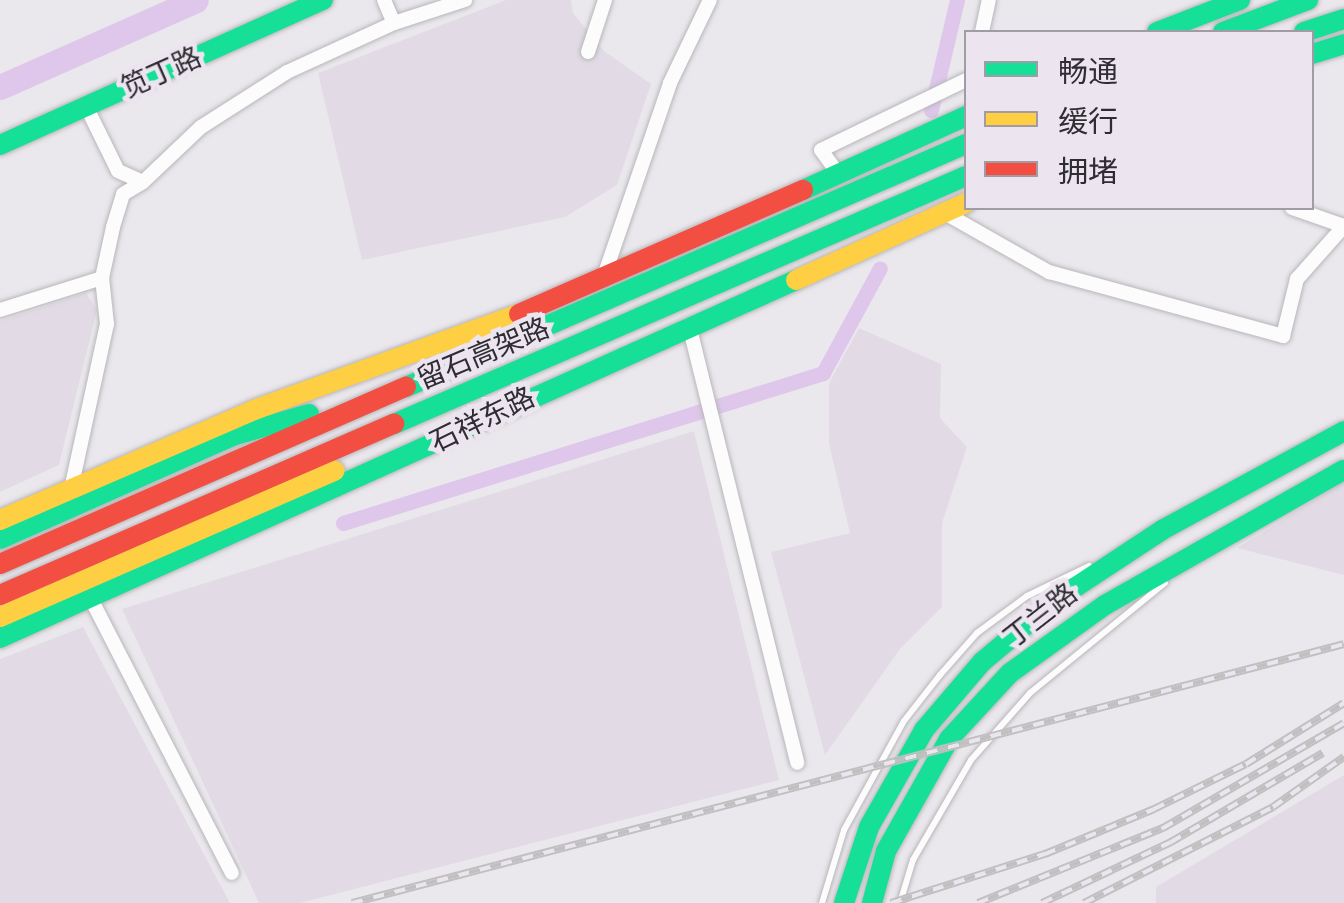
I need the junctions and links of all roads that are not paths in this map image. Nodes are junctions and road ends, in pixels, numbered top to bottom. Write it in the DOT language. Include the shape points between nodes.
graph roads {
  1 [pos="323,0"];
  2 [pos="384,0"];
  3 [pos="466,0"];
  4 [pos="592,0"];
  5 [pos="605,0"];
  6 [pos="710,0"];
  7 [pos="990,0"];
  8 [pos="1240,0"];
  9 [pos="1308,0"];
  10 [pos="596,18"];
  11 [pos="1344,19"];
  12 [pos="394,23"];
  13 [pos="982,30"];
  14 [pos="1161,30"];
  15 [pos="1228,30"];
  16 [pos="1310,30"];
  17 [pos="588,52"];
  18 [pos="964,81"];
  19 [pos="86,106"];
  20 [pos="964,117"];
  21 [pos="0,145"];
  22 [pos="964,145"];
  23 [pos="837,172"];
  24 [pos="964,177"];
  25 [pos="143,182"];
  26 [pos="964,204"];
  27 [pos="1298,210"];
  28 [pos="945,213"];
  29 [pos="1344,226"];
  30 [pos="102,278"];
  31 [pos="603,279"];
  32 [pos="0,310"];
  33 [pos="689,326"];
  34 [pos="400,388"];
  35 [pos="428,414"];
  36 [pos="1344,431"];
  37 [pos="1344,470"];
  38 [pos="71,489"];
  39 [pos="0,520"];
  40 [pos="1162,530"];
  41 [pos="0,539"];
  42 [pos="1198,556"];
  43 [pos="0,564"];
  44 [pos="0,596"];
  45 [pos="92,598"];
  46 [pos="0,617"];
  47 [pos="0,638"];
  48 [pos="797,763"];
  49 [pos="232,873"];
  50 [pos="822,903"];
  51 [pos="844,903"];
  52 [pos="872,903"];
  53 [pos="900,903"];
  1 -- 19 [label="main road, 笕丁路"];
  2 -- 12 [label="street"];
  3 -- 12 [label="street"];
  4 -- 10 [label="street"];
  5 -- 10 [label="street"];
  6 -- 31 [label="street" via="664,99"];
  7 -- 13 [label="street"];
  8 -- 14 [label="main road"];
  9 -- 15 [label="main road"];
  10 -- 17 [label="street"];
  11 -- 16 [label="main road"];
  12 -- 25 [label="street" via="288,72 230,109"];
  18 -- 23 [label="street" via="821,150"];
  19 -- 21 [label="main road, 笕丁路"];
  19 -- 25 [label="street" via="118,170"];
  20 -- 23 [label="main road"];
  22 -- 34 [label="main road, 留石高架路"];
  23 -- 31 [label="main road"];
  24 -- 35 [label="main road, 留石高架路"];
  25 -- 30 [label="street" via="122,194"];
  26 -- 28 [label="main road, 石祥东路"];
  27 -- 29 [label="street"];
  28 -- 29 [label="street" via="1049,272 1283,336 1298,279"];
  28 -- 33 [label="main road, 石祥东路"];
  30 -- 32 [label="street"];
  30 -- 38 [label="street" via="107,324"];
  31 -- 38 [label="main road" via="254,410"];
  33 -- 45 [label="main road, 石祥东路"];
  33 -- 48 [label="street"];
  34 -- 41 [label="main road" via="232,436"];
  34 -- 43 [label="main road, 留石高架路"];
  35 -- 44 [label="main road, 留石高架路"];
  35 -- 46 [label="main road" via="352,463"];
  36 -- 40 [label="main road, 丁兰路"];
  37 -- 42 [label="main road, 丁兰路"];
  38 -- 39 [label="main road"];
  40 -- 50 [label="lane" via="1027,596 977,634 904,722 844,830"];
  40 -- 51 [label="main road, 丁兰路" via="1056,600 982,662 924,730 869,827"];
  42 -- 52 [label="main road, 丁兰路" via="1104,605 1010,672 949,740 886,851"];
  42 -- 53 [label="lane" via="1030,692 971,760 913,860"];
  45 -- 47 [label="main road, 石祥东路"];
  45 -- 49 [label="street"];
}
